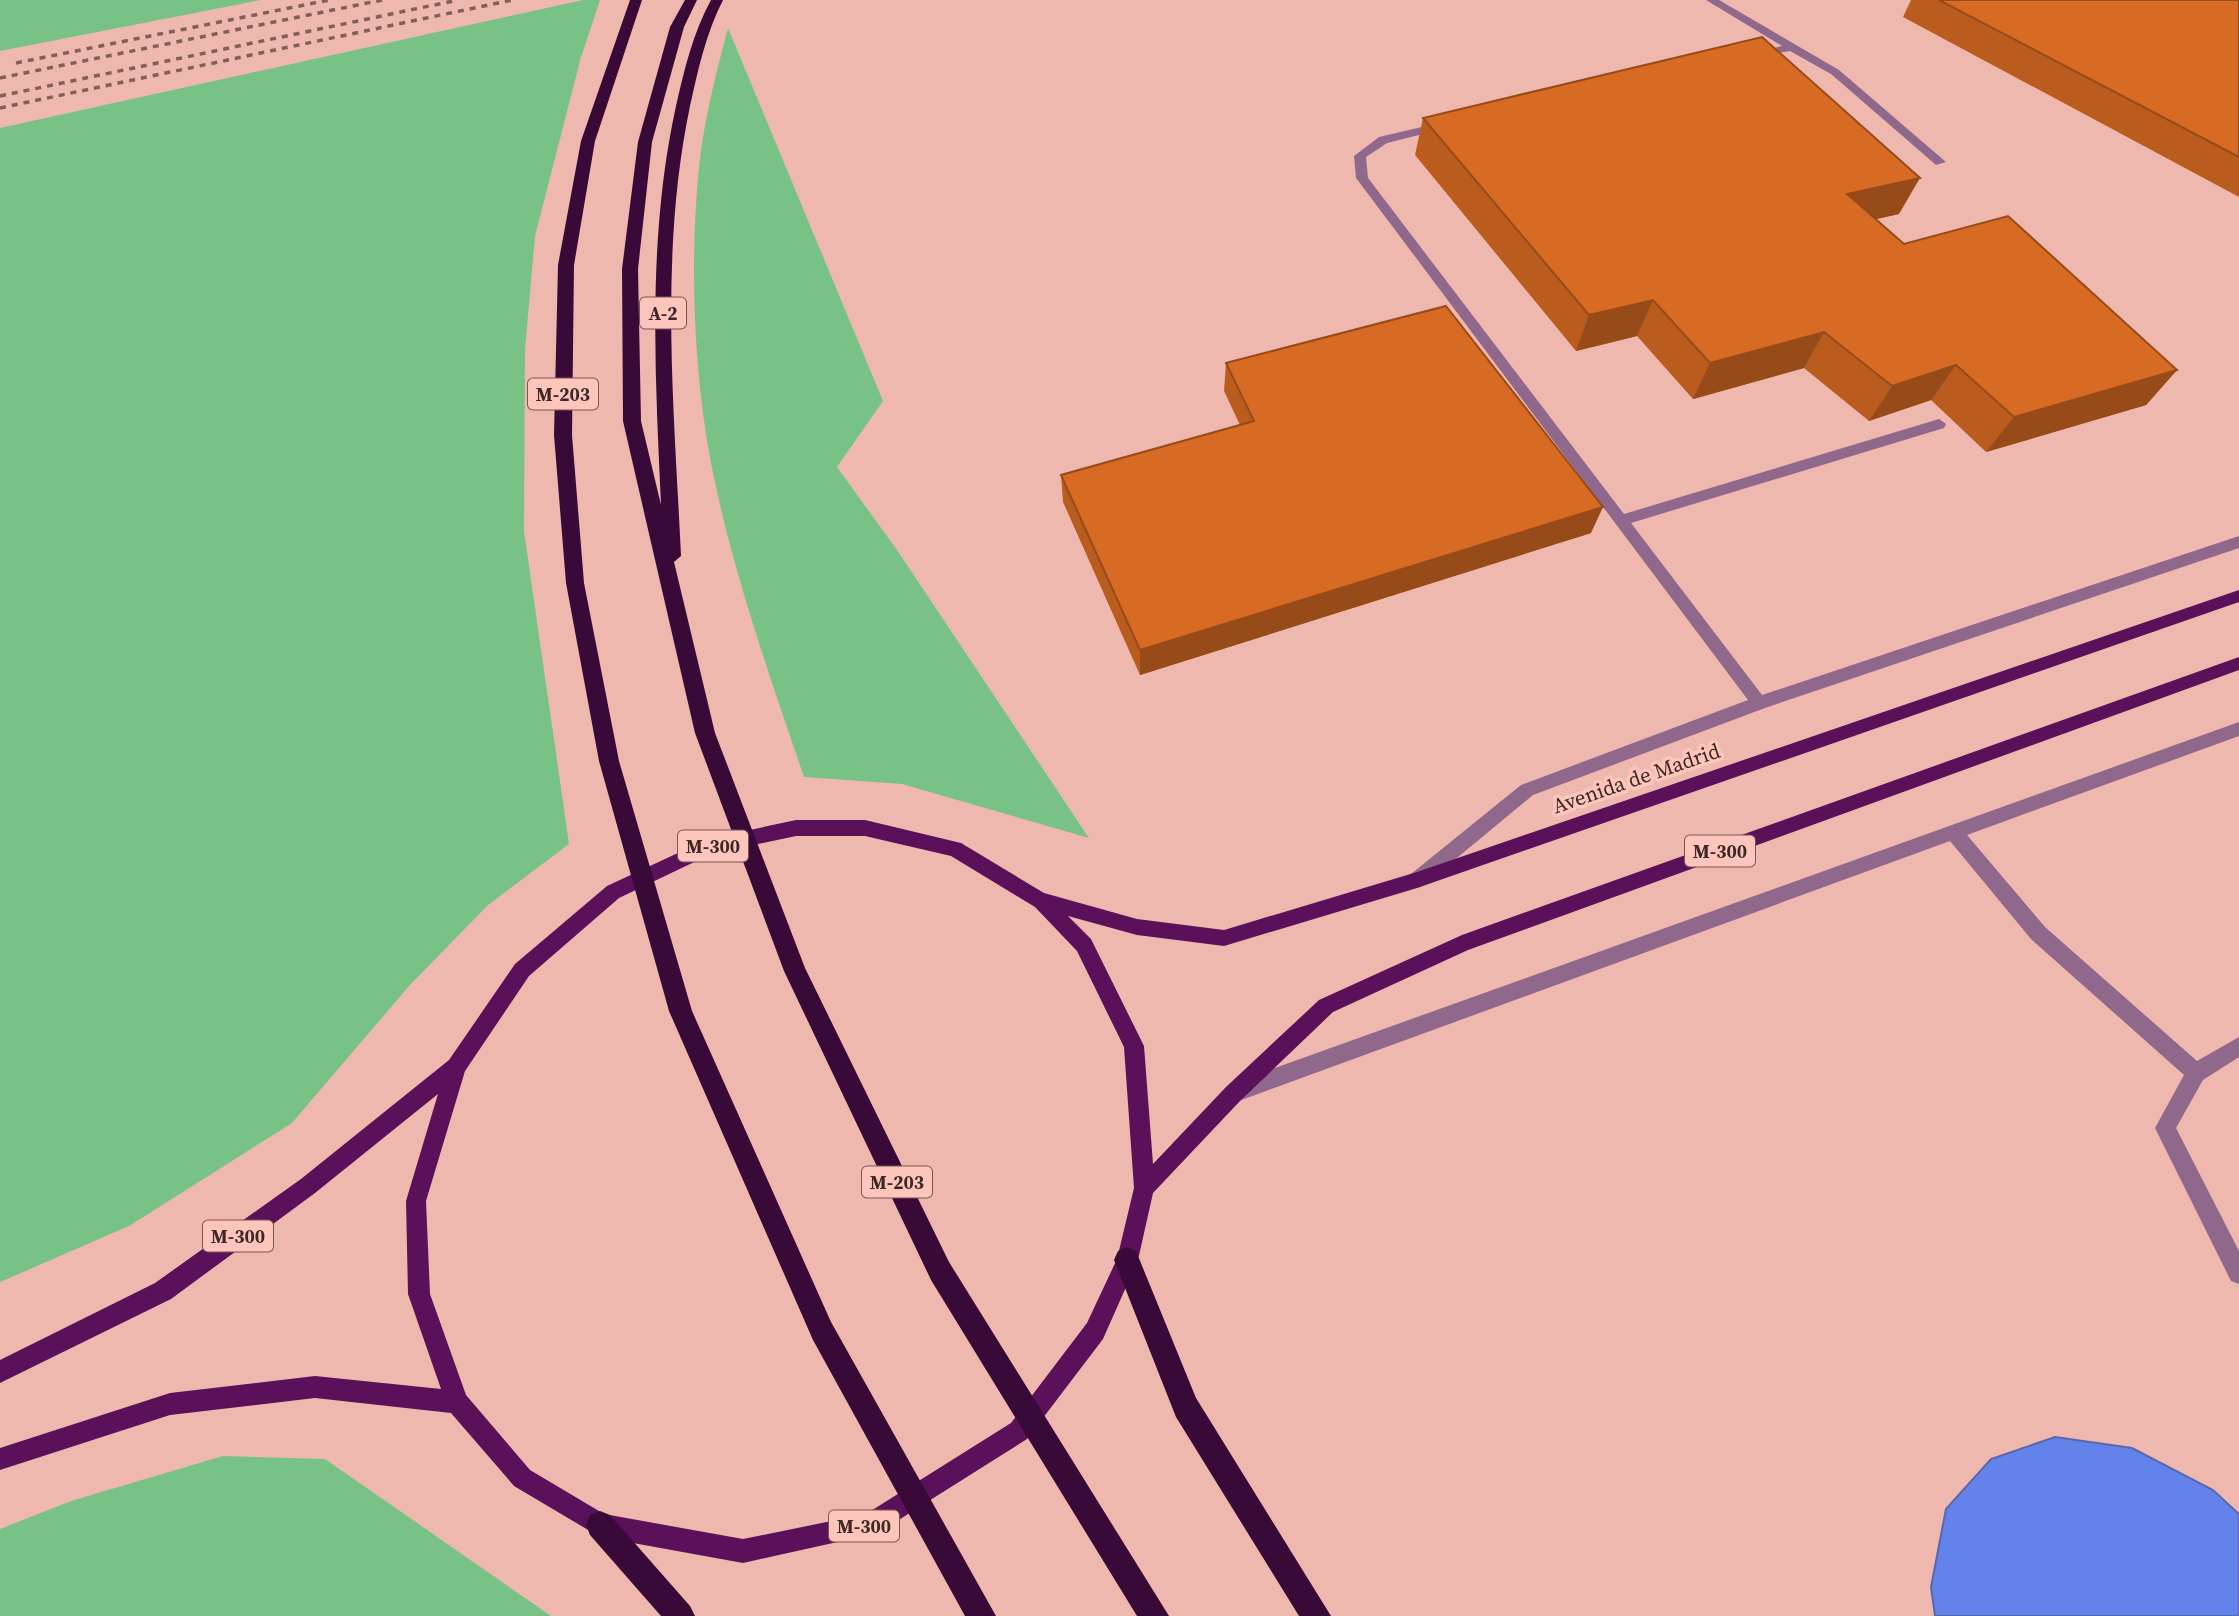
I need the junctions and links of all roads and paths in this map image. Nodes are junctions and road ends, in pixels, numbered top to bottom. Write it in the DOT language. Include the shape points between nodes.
graph roads {
  1 [pos="636,0"];
  2 [pos="691,0"];
  3 [pos="717,0"];
  4 [pos="1711,0"];
  5 [pos="1792,47"];
  6 [pos="1738,60"];
  7 [pos="1451,124"];
  8 [pos="1940,162"];
  9 [pos="1939,424"];
  10 [pos="1619,521"];
  11 [pos="2239,542"];
  12 [pos="2239,596"];
  13 [pos="674,607"];
  14 [pos="2239,663"];
  15 [pos="1759,703"];
  16 [pos="2239,729"];
  17 [pos="1954,833"];
  18 [pos="1417,880"];
  19 [pos="1041,901"];
  20 [pos="2239,1046"];
  21 [pos="456,1067"];
  22 [pos="2196,1073"];
  23 [pos="1233,1094"];
  24 [pos="1144,1188"];
  25 [pos="1127,1260"];
  26 [pos="2239,1273"];
  27 [pos="0,1372"];
  28 [pos="457,1402"];
  29 [pos="0,1459"];
  30 [pos="600,1525"];
  31 [pos="1149,1609"];
  32 [pos="680,1616"];
  33 [pos="981,1616"];
  34 [pos="1316,1616"];
  1 -- 33 [label="highway, M-203" via="588,141 565,278 563,435 575,583 609,761 681,1011 822,1331"];
  2 -- 13 [label="highway, M-203" via="677,27 645,142 630,269 632,421"];
  3 -- 13 [label="highway, A-2" via="704,24 675,137 662,269"];
  4 -- 5 [label="lane"];
  5 -- 6 [label="lane"];
  5 -- 8 [label="lane" via="1835,72"];
  7 -- 10 [label="lane" via="1383,140 1360,156 1362,178"];
  9 -- 10 [label="lane"];
  10 -- 15 [label="lane"];
  11 -- 15 [label="lane"];
  12 -- 18 [label="main road, Avenida de Madrid / M-300"];
  13 -- 31 [label="highway, M-203" via="705,733 795,971 940,1271"];
  14 -- 23 [label="main road, M-300" via="1462,944 1326,1006"];
  15 -- 18 [label="lane" via="1527,790"];
  16 -- 17 [label="lane, M-300"];
  17 -- 22 [label="lane" via="2038,933"];
  17 -- 23 [label="lane, M-300"];
  18 -- 19 [label="main road, Avenida de Madrid / M-300" via="1224,938 1137,927"];
  19 -- 21 [label="main road, M-300" via="955,849 865,828 796,828 709,847 613,892 522,970"];
  19 -- 24 [label="main road, M-300" via="1084,945 1134,1046"];
  20 -- 22 [label="lane"];
  21 -- 27 [label="main road, M-300" via="308,1186 163,1291"];
  21 -- 28 [label="main road, M-300" via="416,1201 419,1294"];
  22 -- 26 [label="lane" via="2165,1128"];
  23 -- 24 [label="main road, M-300"];
  24 -- 25 [label="main road, M-300"];
  25 -- 30 [label="main road, M-300" via="1095,1331 1018,1431 870,1525 743,1551"];
  25 -- 34 [label="highway" via="1186,1406"];
  28 -- 29 [label="main road" via="315,1387 170,1404"];
  28 -- 30 [label="main road, M-300" via="522,1478"];
  30 -- 32 [label="highway"];
}
